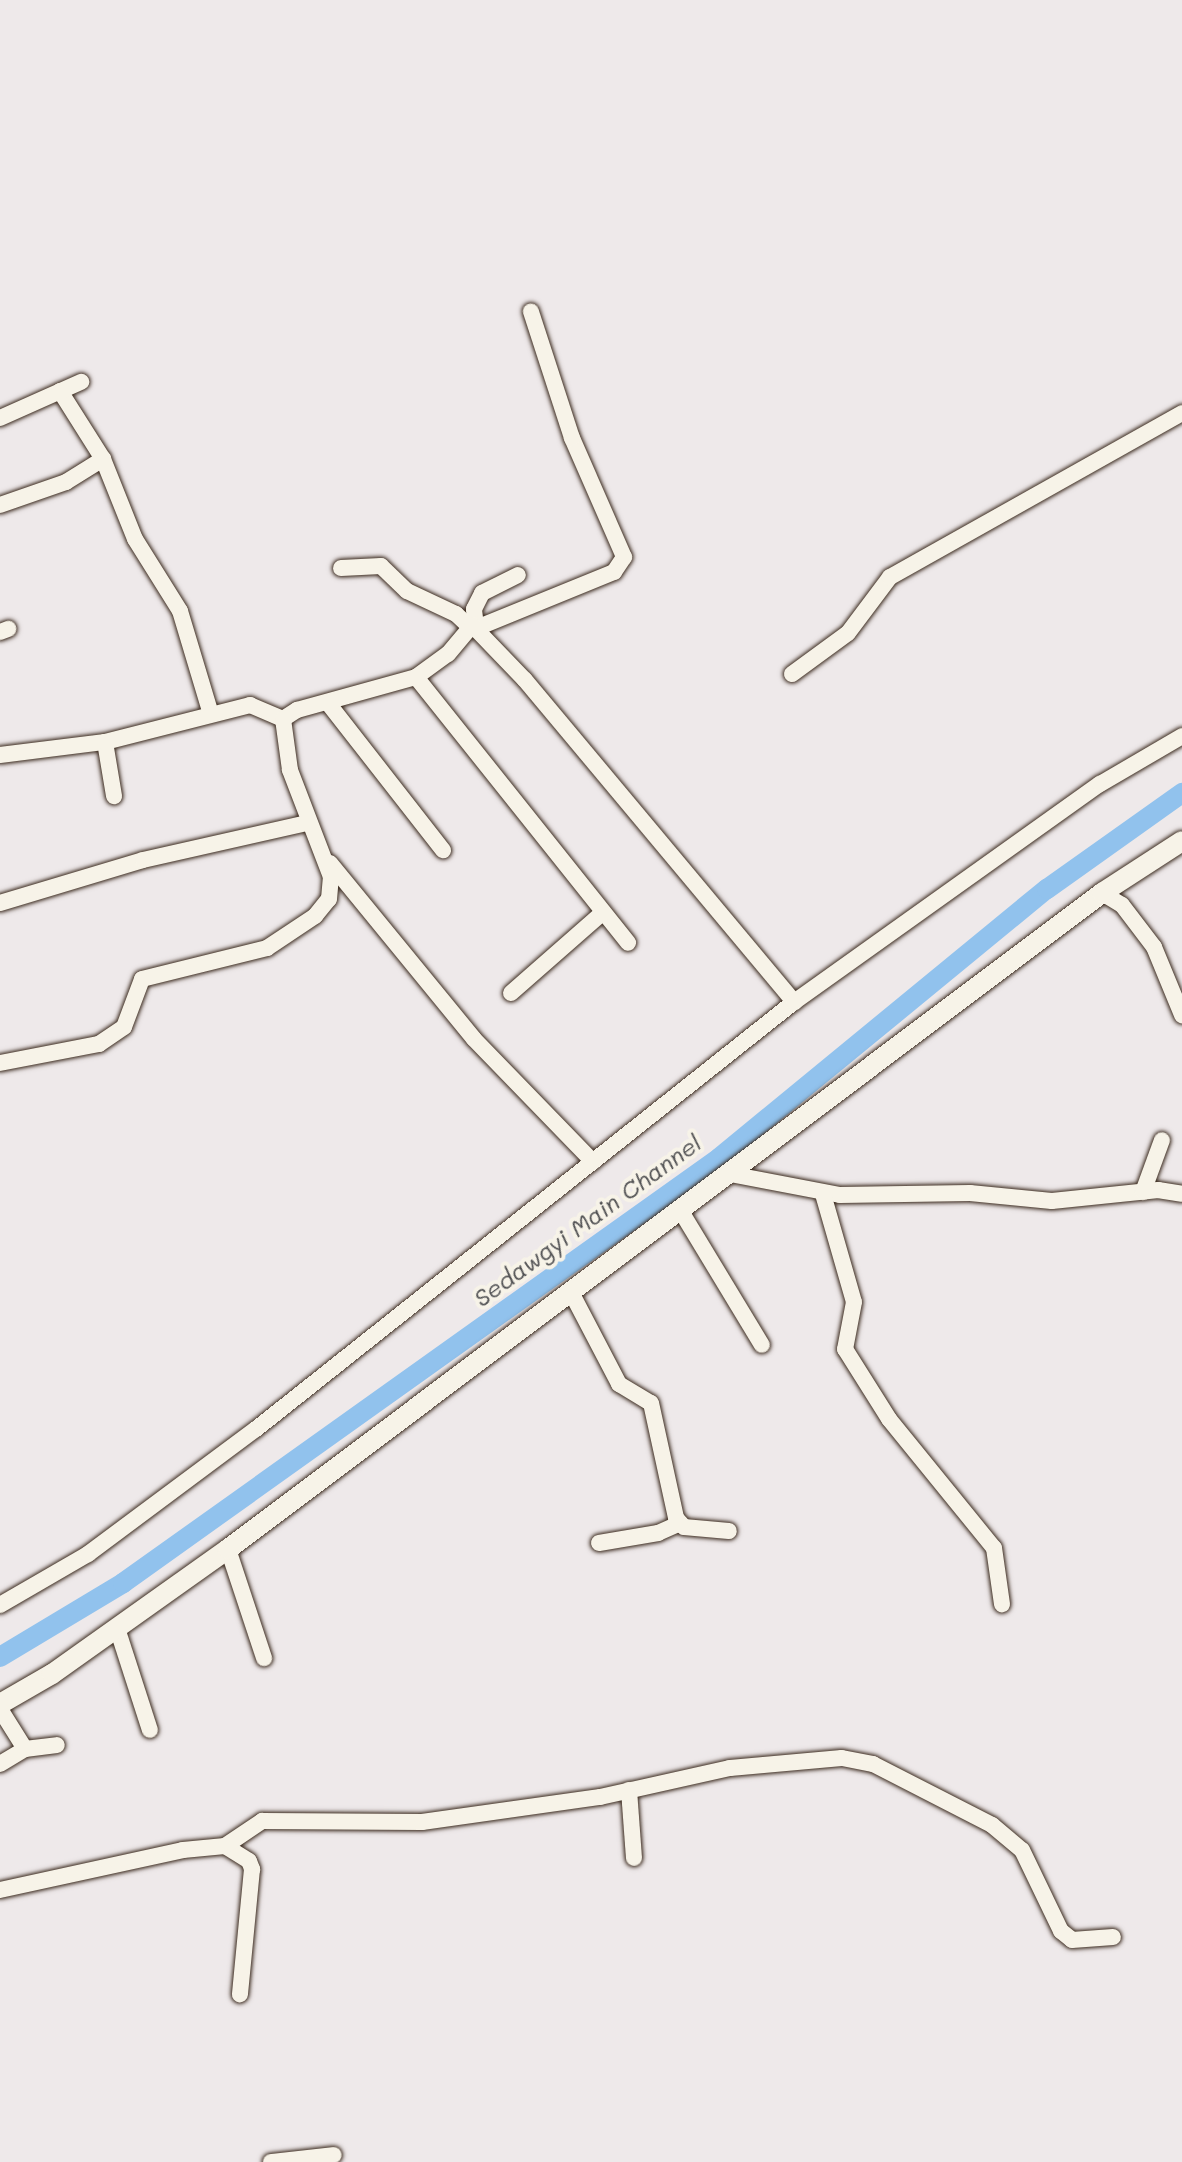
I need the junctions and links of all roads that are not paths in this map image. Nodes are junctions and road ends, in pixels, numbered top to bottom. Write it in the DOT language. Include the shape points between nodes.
graph roads {
  1 [pos="531,312"];
  2 [pos="81,382"];
  3 [pos="60,391"];
  4 [pos="1182,413"];
  5 [pos="0,418"];
  6 [pos="103,459"];
  7 [pos="0,505"];
  8 [pos="341,568"];
  9 [pos="518,575"];
  10 [pos="474,626"];
  11 [pos="792,674"];
  12 [pos="416,677"];
  13 [pos="328,703"];
  14 [pos="210,711"];
  15 [pos="283,719"];
  16 [pos="1182,736"];
  17 [pos="105,742"];
  18 [pos="0,755"];
  19 [pos="114,796"];
  20 [pos="307,823"];
  21 [pos="1182,841"];
  22 [pos="443,850"];
  23 [pos="326,858"];
  24 [pos="1102,893"];
  25 [pos="0,903"];
  26 [pos="602,913"];
  27 [pos="628,943"];
  28 [pos="511,993"];
  29 [pos="794,1002"];
  30 [pos="1182,1015"];
  31 [pos="0,1063"];
  32 [pos="1162,1140"];
  33 [pos="593,1162"];
  34 [pos="730,1174"];
  35 [pos="1143,1192"];
  36 [pos="823,1194"];
  37 [pos="1182,1194"];
  38 [pos="682,1213"];
  39 [pos="572,1294"];
  40 [pos="762,1345"];
  41 [pos="680,1523"];
  42 [pos="729,1531"];
  43 [pos="599,1543"];
  44 [pos="228,1549"];
  45 [pos="1002,1604"];
  46 [pos="0,1605"];
  47 [pos="117,1628"];
  48 [pos="264,1658"];
  49 [pos="0,1706"];
  50 [pos="150,1730"];
  51 [pos="57,1745"];
  52 [pos="25,1749"];
  53 [pos="0,1764"];
  54 [pos="629,1790"];
  55 [pos="225,1846"];
  56 [pos="634,1858"];
  57 [pos="0,1890"];
  58 [pos="1113,1937"];
  59 [pos="240,1994"];
  60 [pos="334,2155"];
  61 [pos="271,2162"];
  1 -- 10 [label="street" via="572,438 624,557 614,572"];
  2 -- 3 [label="street"];
  3 -- 5 [label="street"];
  3 -- 6 [label="street"];
  4 -- 11 [label="street" via="890,577 848,633"];
  6 -- 7 [label="street" via="66,482"];
  6 -- 14 [label="street" via="135,539 180,611"];
  8 -- 10 [label="street" via="381,566 407,591"];
  9 -- 10 [label="street" via="482,593 474,609"];
  10 -- 12 [label="street"];
  10 -- 29 [label="street"];
  12 -- 13 [label="street"];
  12 -- 26 [label="street"];
  13 -- 15 [label="street"];
  13 -- 22 [label="street"];
  14 -- 15 [label="street" via="250,705"];
  14 -- 17 [label="street"];
  15 -- 20 [label="street" via="290,770"];
  16 -- 29 [label="street" via="1100,784"];
  17 -- 18 [label="street"];
  17 -- 19 [label="street"];
  20 -- 23 [label="street"];
  20 -- 25 [label="street" via="143,860"];
  21 -- 24 [label="street"];
  23 -- 31 [label="street" via="333,888 329,899 293,932 245,955 142,979 124,1027 99,1044"];
  23 -- 33 [label="street" via="474,1039"];
  24 -- 30 [label="street" via="1122,905 1154,947"];
  24 -- 34 [label="street"];
  26 -- 27 [label="street"];
  26 -- 28 [label="street"];
  29 -- 33 [label="street"];
  32 -- 35 [label="street"];
  33 -- 46 [label="street" via="232,1447 88,1554"];
  34 -- 36 [label="street"];
  34 -- 38 [label="street"];
  35 -- 36 [label="street" via="1052,1201 970,1193"];
  35 -- 37 [label="street"];
  36 -- 45 [label="street" via="854,1302 845,1349 889,1419 994,1548"];
  38 -- 39 [label="street"];
  38 -- 40 [label="street"];
  39 -- 41 [label="street" via="619,1384 651,1403"];
  39 -- 44 [label="street"];
  41 -- 42 [label="street" via="703,1532"];
  41 -- 43 [label="street" via="658,1533"];
  44 -- 47 [label="street"];
  44 -- 48 [label="street"];
  47 -- 49 [label="street"];
  47 -- 50 [label="street"];
  49 -- 52 [label="street"];
  51 -- 52 [label="street"];
  52 -- 53 [label="street"];
  54 -- 55 [label="street" via="422,1822 262,1821"];
  54 -- 56 [label="street"];
  54 -- 58 [label="street" via="783,1761 828,1758 873,1764 952,1803 1016,1843 1054,1922 1072,1940"];
  55 -- 57 [label="street" via="183,1850"];
  55 -- 59 [label="street" via="249,1861 252,1869"];
  60 -- 61 [label="street"];
}
